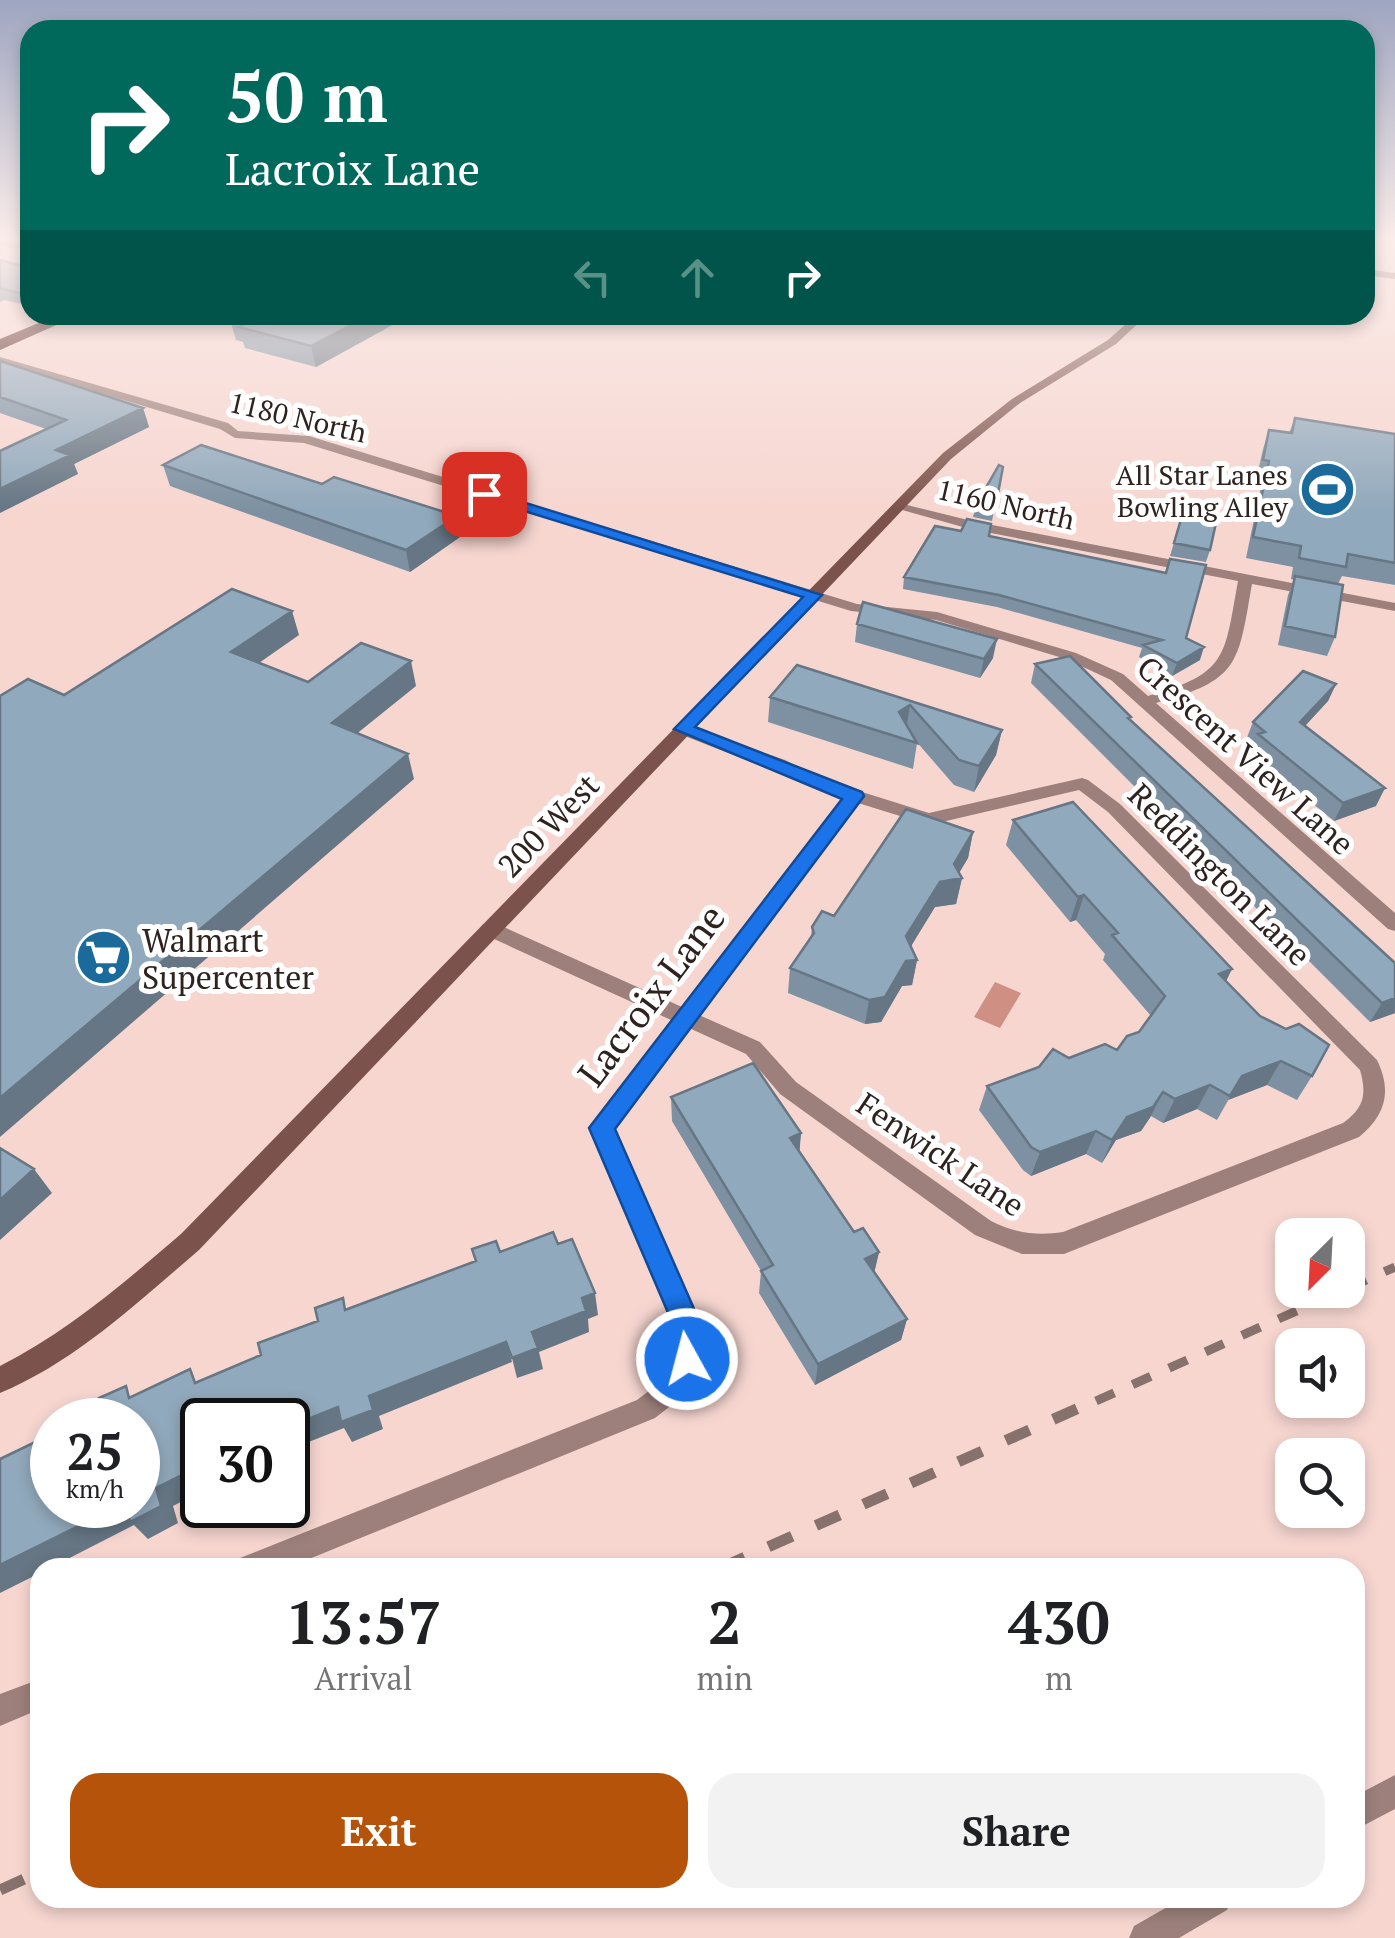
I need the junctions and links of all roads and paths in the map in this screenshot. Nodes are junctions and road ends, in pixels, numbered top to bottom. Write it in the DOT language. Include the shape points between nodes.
graph roads {
  1 [pos="39,328"];
  2 [pos="1127,328"];
  3 [pos="0,345"];
  4 [pos="0,360"];
  5 [pos="900,505"];
  6 [pos="1246,578"];
  7 [pos="814,595"];
  8 [pos="1395,607"];
  9 [pos="1146,701"];
  10 [pos="683,729"];
  11 [pos="854,796"];
  12 [pos="1395,924"];
  13 [pos="490,929"];
  14 [pos="685,1016"];
  15 [pos="1377,1105"];
  16 [pos="0,1380"];
  17 [pos="275,1558"];
  18 [pos="30,1698"];
  19 [pos="0,1710"];
  20 [pos="1395,1790"];
  21 [pos="1365,1808"];
  22 [pos="1198,1908"];
  23 [pos="1146,1938"];
  1 -- 3 [label="highway"];
  2 -- 5 [label="street, 200 West" via="975,432"];
  4 -- 7 [label="street, 1180 North" via="235,434 305,439"];
  5 -- 6 [label="street, 1160 North" via="970,525"];
  5 -- 7 [label="street, 200 West"];
  6 -- 8 [label="street, 1160 North"];
  6 -- 9 [label="street" via="1223,671 1196,689"];
  7 -- 9 [label="street, Crescent View Lane" via="882,613 937,616 1071,656 1117,677"];
  7 -- 10 [label="street, 200 West"];
  9 -- 12 [label="street, Crescent View Lane"];
  10 -- 11 [label="street, Reddington Lane"];
  10 -- 13 [label="street, 200 West"];
  11 -- 14 [label="street, Lacroix Lane"];
  11 -- 15 [label="street, Reddington Lane" via="929,818 1082,784 1114,808 1370,1066"];
  13 -- 14 [label="street, Fenwick Lane"];
  13 -- 16 [label="street, 200 West" via="190,1242 118,1304"];
  14 -- 15 [label="street, Fenwick Lane" via="753,1048 788,1088 983,1228 1035,1248 1064,1243 1351,1130"];
  14 -- 17 [label="street, Lacroix Lane" via="601,1128 692,1336 682,1381 646,1409"];
  18 -- 19 [label="street"];
  20 -- 21 [label="street"];
  22 -- 23 [label="street"];
}
